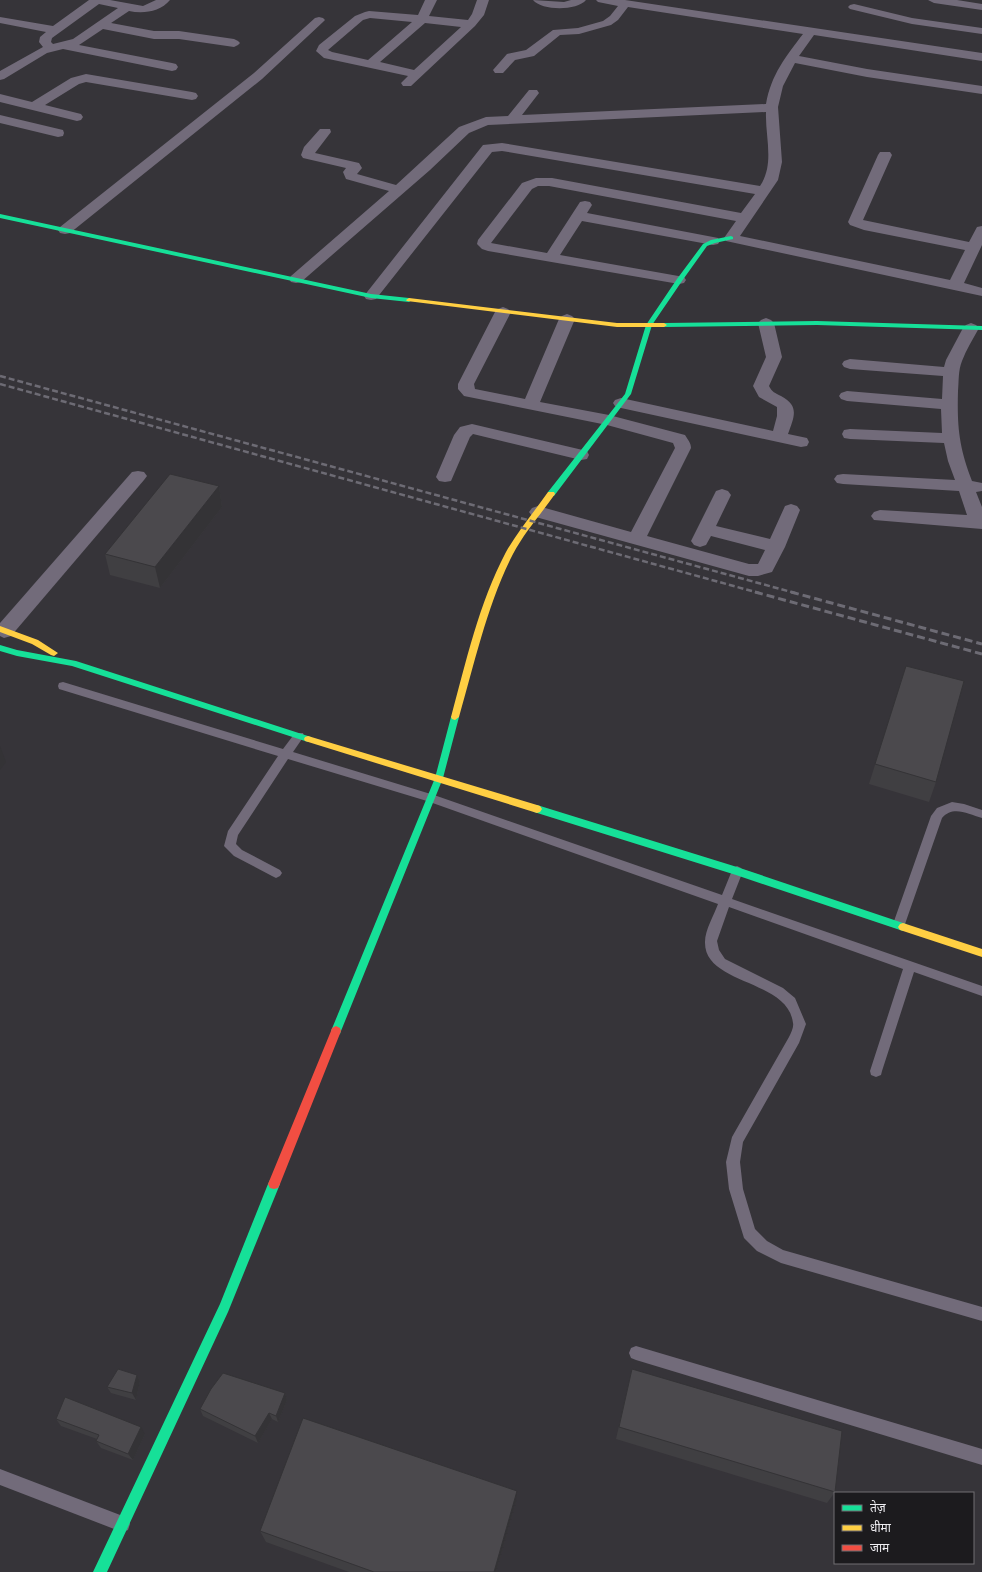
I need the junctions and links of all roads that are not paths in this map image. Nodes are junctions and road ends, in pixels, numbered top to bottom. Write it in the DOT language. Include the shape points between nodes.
graph roads {
  1 [pos="96,0"];
  2 [pos="164,0"];
  3 [pos="431,0"];
  4 [pos="483,0"];
  5 [pos="539,0"];
  6 [pos="580,0"];
  7 [pos="602,0"];
  8 [pos="934,0"];
  9 [pos="625,4"];
  10 [pos="127,7"];
  11 [pos="854,7"];
  12 [pos="982,7"];
  13 [pos="0,20"];
  14 [pos="318,20"];
  15 [pos="421,20"];
  16 [pos="471,24"];
  17 [pos="101,25"];
  18 [pos="55,30"];
  19 [pos="812,31"];
  20 [pos="982,31"];
  21 [pos="234,43"];
  22 [pos="66,46"];
  23 [pos="50,48"];
  24 [pos="982,56"];
  25 [pos="790,58"];
  26 [pos="371,64"];
  27 [pos="172,67"];
  28 [pos="499,70"];
  29 [pos="418,74"];
  30 [pos="0,76"];
  31 [pos="405,85"];
  32 [pos="982,90"];
  33 [pos="533,93"];
  34 [pos="192,96"];
  35 [pos="0,98"];
  36 [pos="35,106"];
  37 [pos="772,108"];
  38 [pos="77,117"];
  39 [pos="0,119"];
  40 [pos="512,119"];
  41 [pos="325,132"];
  42 [pos="58,133"];
  43 [pos="884,154"];
  44 [pos="399,190"];
  45 [pos="594,190"];
  46 [pos="763,191"];
  47 [pos="0,216"];
  48 [pos="578,216"];
  49 [pos="744,218"];
  50 [pos="65,230"];
  51 [pos="982,230"];
  52 [pos="731,238"];
  53 [pos="713,241"];
  54 [pos="974,247"];
  55 [pos="551,258"];
  56 [pos="296,279"];
  57 [pos="679,280"];
  58 [pos="955,286"];
  59 [pos="982,292"];
  60 [pos="371,296"];
  61 [pos="503,312"];
  62 [pos="567,319"];
  63 [pos="766,323"];
  64 [pos="649,324"];
  65 [pos="977,328"];
  66 [pos="850,364"];
  67 [pos="951,372"];
  68 [pos="847,396"];
  69 [pos="621,403"];
  70 [pos="530,405"];
  71 [pos="949,405"];
  72 [pos="609,420"];
  73 [pos="850,434"];
  74 [pos="779,437"];
  75 [pos="951,438"];
  76 [pos="801,442"];
  77 [pos="581,455"];
  78 [pos="138,476"];
  79 [pos="445,477"];
  80 [pos="843,480"];
  81 [pos="974,487"];
  82 [pos="722,495"];
  83 [pos="791,510"];
  84 [pos="538,512"];
  85 [pos="880,516"];
  86 [pos="981,523"];
  87 [pos="706,529"];
  88 [pos="636,539"];
  89 [pos="776,547"];
  90 [pos="693,554"];
  91 [pos="1,636"];
  92 [pos="73,663"];
  93 [pos="63,686"];
  94 [pos="299,736"];
  95 [pos="285,754"];
  96 [pos="439,778"];
  97 [pos="430,798"];
  98 [pos="982,814"];
  99 [pos="737,871"];
  100 [pos="276,873"];
  101 [pos="725,901"];
  102 [pos="899,924"];
  103 [pos="982,953"];
  104 [pos="910,966"];
  105 [pos="982,991"];
  106 [pos="876,1071"];
  107 [pos="982,1314"];
  108 [pos="636,1353"];
  109 [pos="982,1457"];
  110 [pos="0,1477"];
  111 [pos="122,1524"];
  112 [pos="100,1572"];
  1 -- 10 [label="street"];
  1 -- 18 [label="street"];
  2 -- 10 [label="street" via="149,10"];
  3 -- 15 [label="street"];
  4 -- 16 [label="street" via="478,15"];
  5 -- 6 [label="street" via="567,6"];
  7 -- 9 [label="street"];
  8 -- 12 [label="street"];
  9 -- 19 [label="street"];
  9 -- 28 [label="street" via="607,23 579,31 557,32 530,53 511,57"];
  10 -- 17 [label="street"];
  11 -- 20 [label="street" via="912,21"];
  13 -- 18 [label="street"];
  14 -- 50 [label="street" via="258,76"];
  15 -- 16 [label="street"];
  15 -- 26 [label="street"];
  15 -- 26 [label="street" via="379,14 363,16 322,51 328,55"];
  16 -- 29 [label="street"];
  17 -- 21 [label="street" via="154,35 179,35"];
  17 -- 22 [label="street" via="77,42"];
  18 -- 23 [label="street" via="44,40"];
  19 -- 24 [label="street" via="841,32"];
  19 -- 25 [label="street"];
  22 -- 23 [label="street"];
  22 -- 27 [label="street"];
  23 -- 30 [label="street"];
  25 -- 32 [label="street"];
  25 -- 37 [label="street" via="775,88"];
  26 -- 29 [label="street"];
  29 -- 31 [label="street"];
  33 -- 40 [label="street"];
  34 -- 36 [label="street" via="86,78 75,81"];
  35 -- 36 [label="street"];
  36 -- 38 [label="street"];
  37 -- 40 [label="street"];
  37 -- 46 [label="street" via="775,170"];
  39 -- 42 [label="street"];
  40 -- 44 [label="street" via="486,121 464,130"];
  41 -- 44 [label="street" via="309,150 308,155 350,165 355,168 350,172 351,176"];
  43 -- 54 [label="street" via="855,222 864,226"];
  44 -- 56 [label="street"];
  45 -- 48 [label="street"];
  45 -- 49 [label="street"];
  45 -- 55 [label="street" via="552,182 531,183 484,244 493,248"];
  46 -- 49 [label="street"];
  46 -- 60 [label="street" via="502,147 488,148"];
  47 -- 50 [label="main road"];
  48 -- 53 [label="street"];
  48 -- 55 [label="street"];
  49 -- 52 [label="street"];
  50 -- 56 [label="main road"];
  51 -- 54 [label="street"];
  52 -- 53 [label="main road"];
  52 -- 58 [label="street"];
  53 -- 57 [label="main road" via="705,245"];
  54 -- 58 [label="street"];
  55 -- 57 [label="street"];
  56 -- 60 [label="main road"];
  57 -- 64 [label="main road"];
  58 -- 59 [label="street"];
  60 -- 61 [label="main road"];
  61 -- 62 [label="main road"];
  61 -- 70 [label="street" via="466,384 466,389 470,393"];
  62 -- 64 [label="main road" via="617,325"];
  62 -- 70 [label="street"];
  63 -- 64 [label="main road"];
  63 -- 65 [label="main road"];
  63 -- 74 [label="street" via="774,357 761,386 765,394 786,407 787,412"];
  64 -- 69 [label="main road" via="628,394"];
  65 -- 67 [label="street" via="954,360"];
  66 -- 67 [label="street"];
  67 -- 71 [label="street"];
  68 -- 71 [label="street"];
  69 -- 72 [label="main road"];
  69 -- 74 [label="street"];
  70 -- 72 [label="street"];
  71 -- 75 [label="street"];
  72 -- 77 [label="main road"];
  72 -- 88 [label="street" via="679,439 683,444"];
  73 -- 75 [label="street"];
  74 -- 76 [label="street"];
  75 -- 81 [label="street" via="956,461"];
  77 -- 79 [label="street" via="472,429 462,435"];
  77 -- 84 [label="main road"];
  78 -- 91 [label="street"];
  80 -- 81 [label="street"];
  81 -- 86 [label="street"];
  82 -- 87 [label="street"];
  83 -- 89 [label="street"];
  84 -- 88 [label="street"];
  84 -- 96 [label="main road" via="505,562 481,623"];
  85 -- 86 [label="street"];
  87 -- 89 [label="street"];
  87 -- 90 [label="street"];
  88 -- 90 [label="street"];
  89 -- 90 [label="street" via="766,568 758,570"];
  91 -- 92 [label="main road" via="35,642"];
  91 -- 92 [label="main road" via="17,653"];
  92 -- 94 [label="main road"];
  93 -- 95 [label="lane"];
  94 -- 95 [label="lane"];
  94 -- 96 [label="main road"];
  95 -- 97 [label="lane"];
  95 -- 100 [label="lane" via="232,834 230,846"];
  96 -- 97 [label="main road"];
  96 -- 99 [label="main road"];
  97 -- 101 [label="lane"];
  97 -- 111 [label="main road" via="224,1308"];
  98 -- 102 [label="lane" via="957,807 947,806 941,809"];
  99 -- 101 [label="lane"];
  99 -- 102 [label="main road"];
  101 -- 104 [label="lane"];
  101 -- 107 [label="lane" via="711,941 713,952 721,963 779,992 791,1002 800,1024 795,1039 737,1141 733,1162 736,1189 749,1233 762,1246 781,1256"];
  102 -- 103 [label="main road"];
  104 -- 105 [label="lane"];
  104 -- 106 [label="lane"];
  108 -- 109 [label="lane"];
  110 -- 111 [label="lane"];
  111 -- 112 [label="main road"];
}
